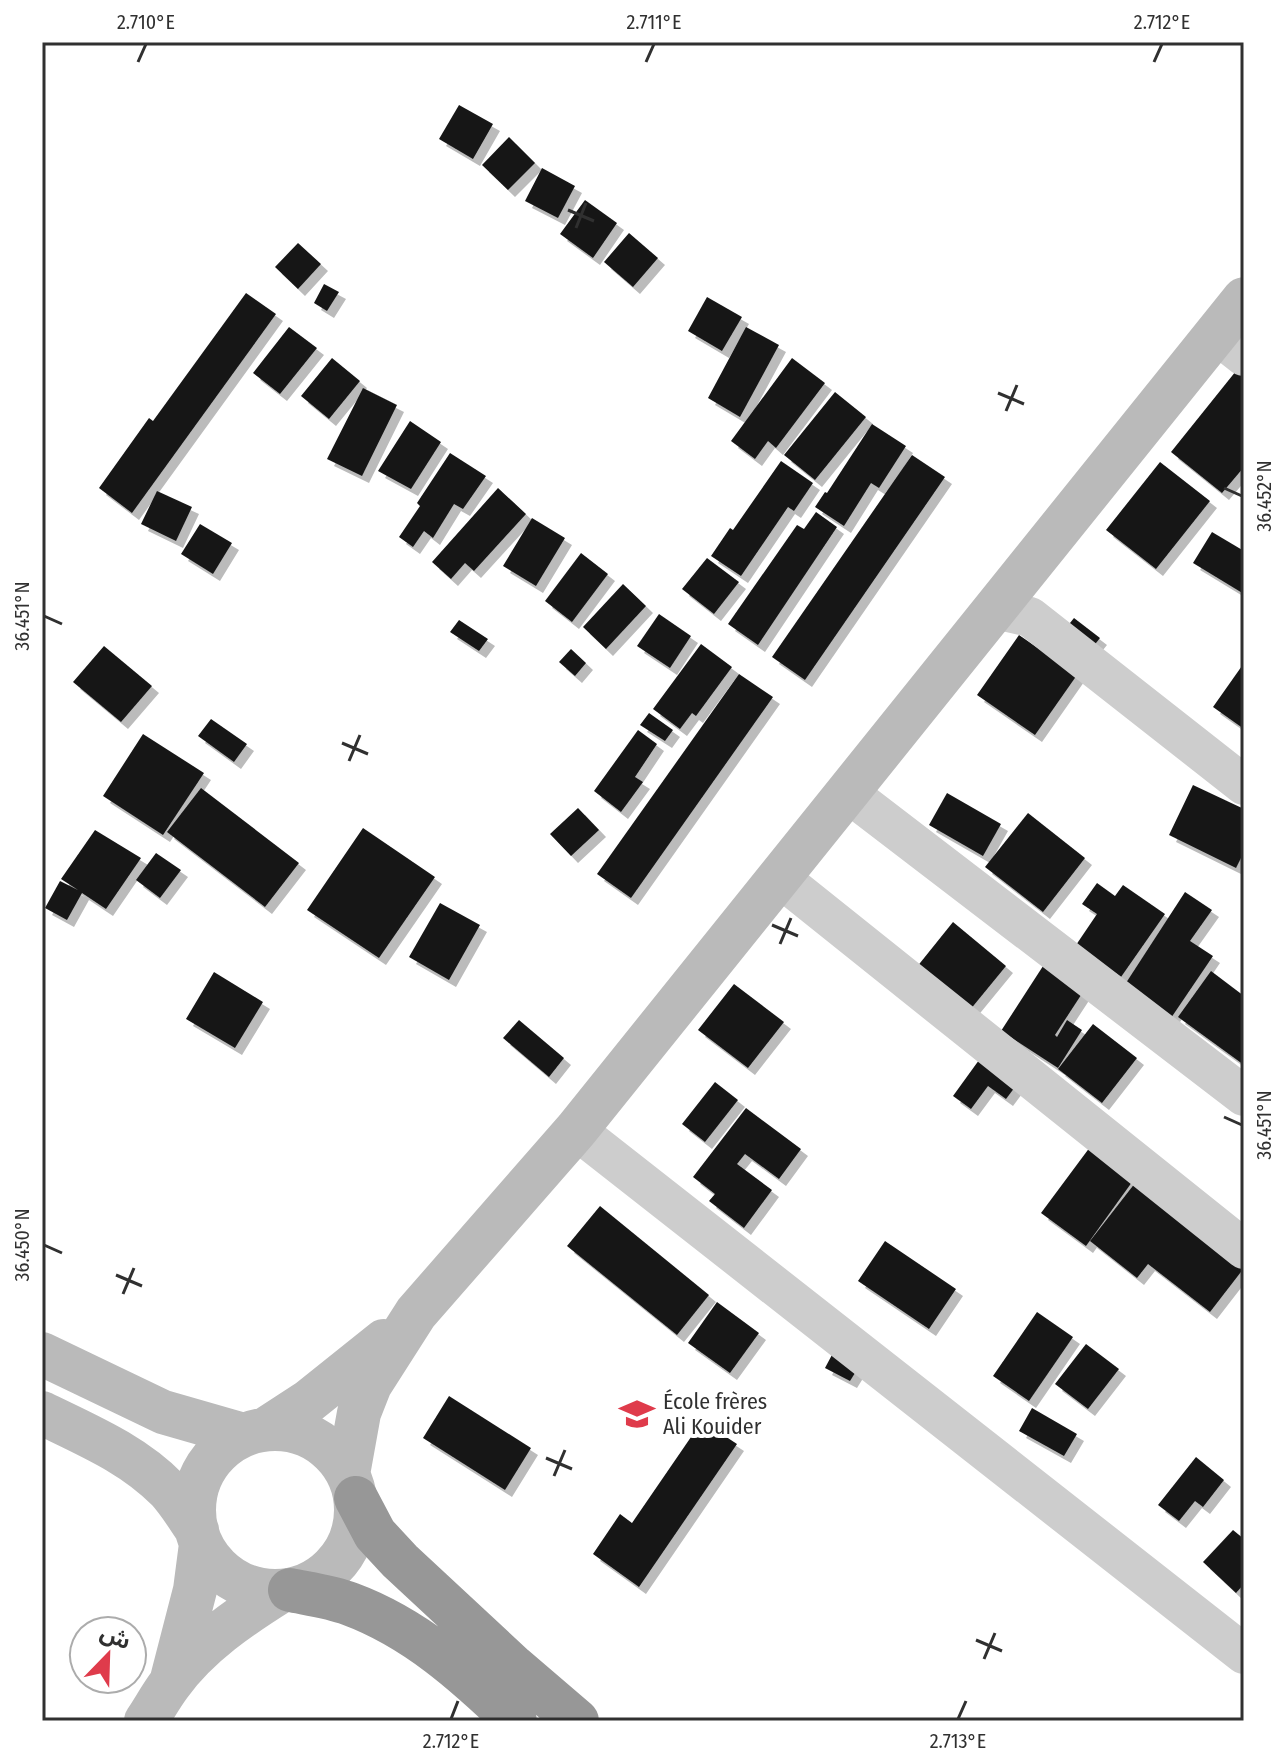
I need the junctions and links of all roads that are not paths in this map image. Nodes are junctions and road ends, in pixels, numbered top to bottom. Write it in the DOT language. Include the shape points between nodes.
graph roads {
  1 [pos="1244,299"];
  2 [pos="1230,345"];
  3 [pos="995,609"];
  4 [pos="1244,785"];
  5 [pos="847,792"];
  6 [pos="779,877"];
  7 [pos="1244,1096"];
  8 [pos="576,1130"];
  9 [pos="1244,1249"];
  10 [pos="416,1313"];
  11 [pos="42,1354"];
  12 [pos="42,1413"];
  13 [pos="254,1432"];
  14 [pos="352,1486"];
  15 [pos="199,1537"];
  16 [pos="285,1590"];
  17 [pos="1244,1654"];
  18 [pos="171,1681"];
  19 [pos="146,1721"];
  20 [pos="515,1721"];
  21 [pos="577,1721"];
  1 -- 2 [label="street"];
  2 -- 3 [label="street"];
  3 -- 4 [label="street" via="1030,617"];
  3 -- 5 [label="street"];
  5 -- 6 [label="street"];
  5 -- 7 [label="street"];
  6 -- 8 [label="street"];
  6 -- 9 [label="street"];
  8 -- 10 [label="street"];
  8 -- 17 [label="street"];
  10 -- 13 [label="street" via="354,1366"];
  10 -- 14 [label="street" via="370,1385 359,1413"];
  11 -- 13 [label="street" via="163,1412"];
  12 -- 15 [label="street" via="143,1467 170,1492"];
  13 -- 14 [label="street" via="291,1430 315,1439 334,1454"];
  13 -- 15 [label="street" via="222,1447 206,1466 193,1512"];
  14 -- 16 [label="street" via="356,1523 348,1547 313,1582"];
  14 -- 21 [label="highway" via="375,1534 400,1561"];
  15 -- 16 [label="street" via="224,1574 244,1585"];
  15 -- 18 [label="street" via="195,1590"];
  16 -- 18 [label="street" via="241,1617"];
  16 -- 20 [label="highway" via="349,1603 415,1636"];
  18 -- 19 [label="street"];
}
